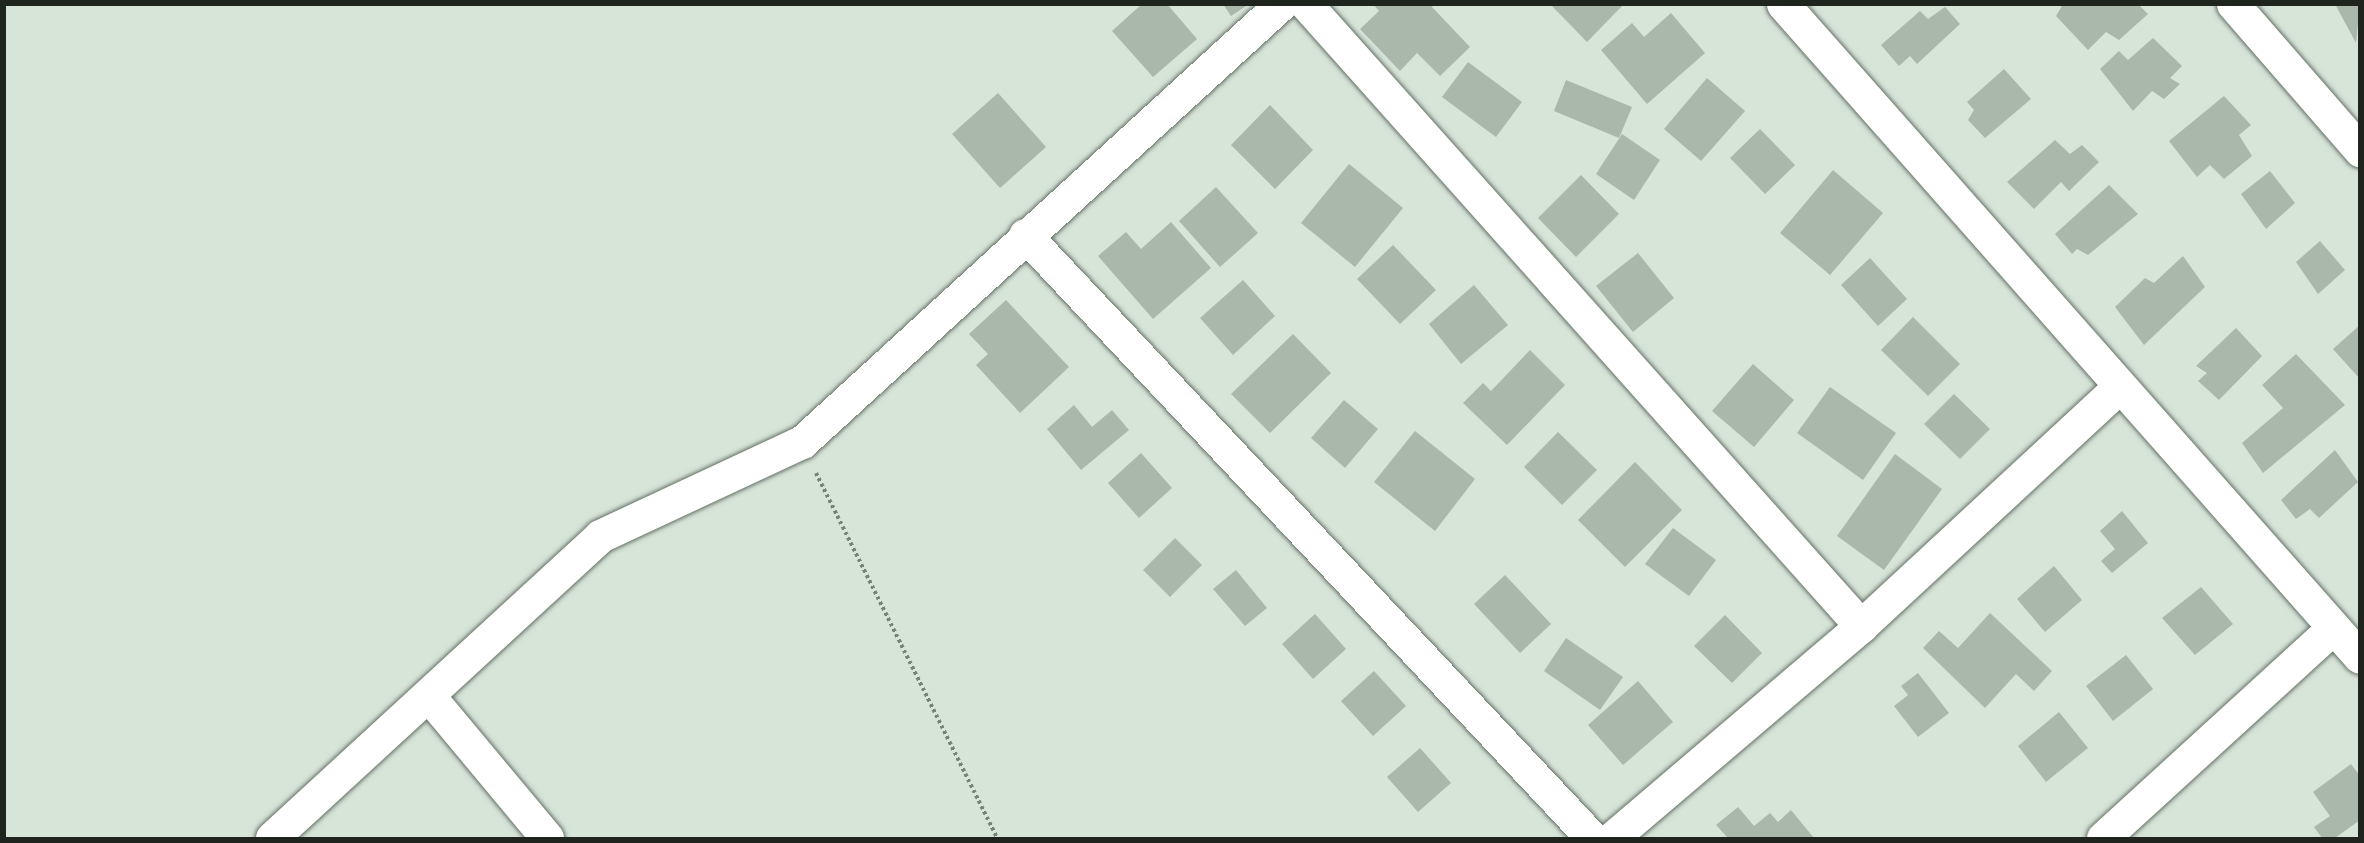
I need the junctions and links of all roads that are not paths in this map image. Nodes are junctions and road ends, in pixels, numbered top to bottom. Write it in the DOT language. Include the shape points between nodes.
graph roads {
  1 [pos="1281,4"];
  2 [pos="1306,4"];
  3 [pos="1783,4"];
  4 [pos="2233,4"];
  5 [pos="2360,150"];
  6 [pos="1025,235"];
  7 [pos="2120,386"];
  8 [pos="1861,626"];
  9 [pos="2333,628"];
  10 [pos="2360,657"];
  11 [pos="428,695"];
  12 [pos="272,838"];
  13 [pos="547,838"];
  14 [pos="1592,838"];
  15 [pos="1612,838"];
  16 [pos="2103,838"];
  1 -- 6 [label="street"];
  2 -- 8 [label="street"];
  3 -- 7 [label="street"];
  4 -- 5 [label="street"];
  6 -- 11 [label="street" via="801,442 600,536"];
  6 -- 14 [label="street"];
  7 -- 8 [label="street"];
  7 -- 9 [label="street"];
  8 -- 15 [label="street"];
  9 -- 10 [label="street"];
  9 -- 16 [label="street"];
  11 -- 12 [label="street"];
  11 -- 13 [label="street"];
}
